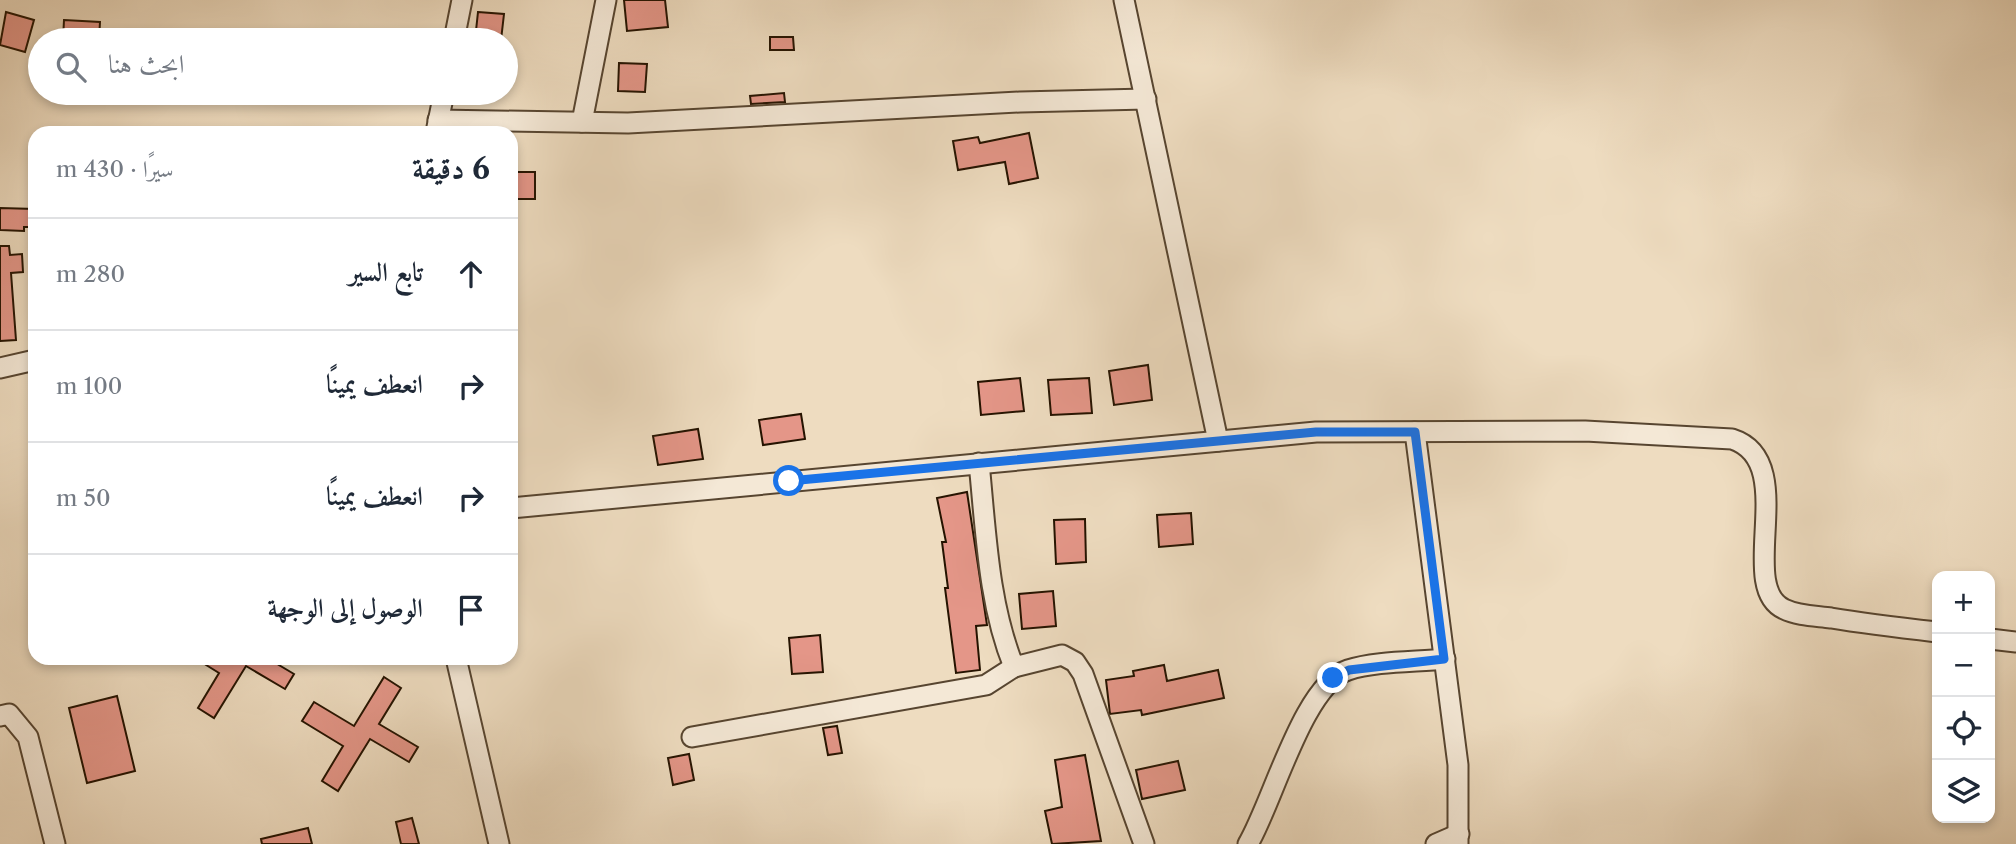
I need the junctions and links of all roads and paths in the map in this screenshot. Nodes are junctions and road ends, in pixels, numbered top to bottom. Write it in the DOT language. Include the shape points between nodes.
graph roads {
  1 [pos="462,0"];
  2 [pos="607,0"];
  3 [pos="1124,0"];
  4 [pos="456,28"];
  5 [pos="1146,99"];
  6 [pos="442,105"];
  7 [pos="582,122"];
  8 [pos="437,126"];
  9 [pos="466,126"];
  10 [pos="28,362"];
  11 [pos="0,368"];
  12 [pos="1415,432"];
  13 [pos="1218,441"];
  14 [pos="979,463"];
  15 [pos="518,507"];
  16 [pos="1932,631"];
  17 [pos="1995,640"];
  18 [pos="2016,642"];
  19 [pos="1444,659"];
  20 [pos="458,665"];
  21 [pos="1014,667"];
  22 [pos="0,716"];
  23 [pos="692,737"];
  24 [pos="1459,839"];
  25 [pos="55,844"];
  26 [pos="499,844"];
  27 [pos="1144,844"];
  28 [pos="1248,844"];
  29 [pos="1436,844"];
  1 -- 4 [label="street"];
  2 -- 7 [label="street"];
  3 -- 5 [label="street"];
  5 -- 7 [label="street"];
  5 -- 13 [label="street"];
  6 -- 8 [label="street"];
  7 -- 9 [label="street"];
  10 -- 11 [label="street"];
  12 -- 13 [label="street" via="1316,432"];
  12 -- 16 [label="street" via="1585,430 1745,443 1756,453 1762,474 1766,582 1773,599 1784,609 1807,615"];
  12 -- 19 [label="street"];
  13 -- 14 [label="street"];
  14 -- 15 [label="street"];
  14 -- 21 [label="street" via="997,611"];
  17 -- 18 [label="street"];
  19 -- 24 [label="street" via="1458,765"];
  19 -- 28 [label="street" via="1349,670 1333,678 1307,713"];
  20 -- 26 [label="street"];
  21 -- 23 [label="street" via="986,685"];
  21 -- 27 [label="street" via="1062,655 1075,662"];
  22 -- 25 [label="street" via="9,714 28,737"];
  24 -- 29 [label="street"];
}
